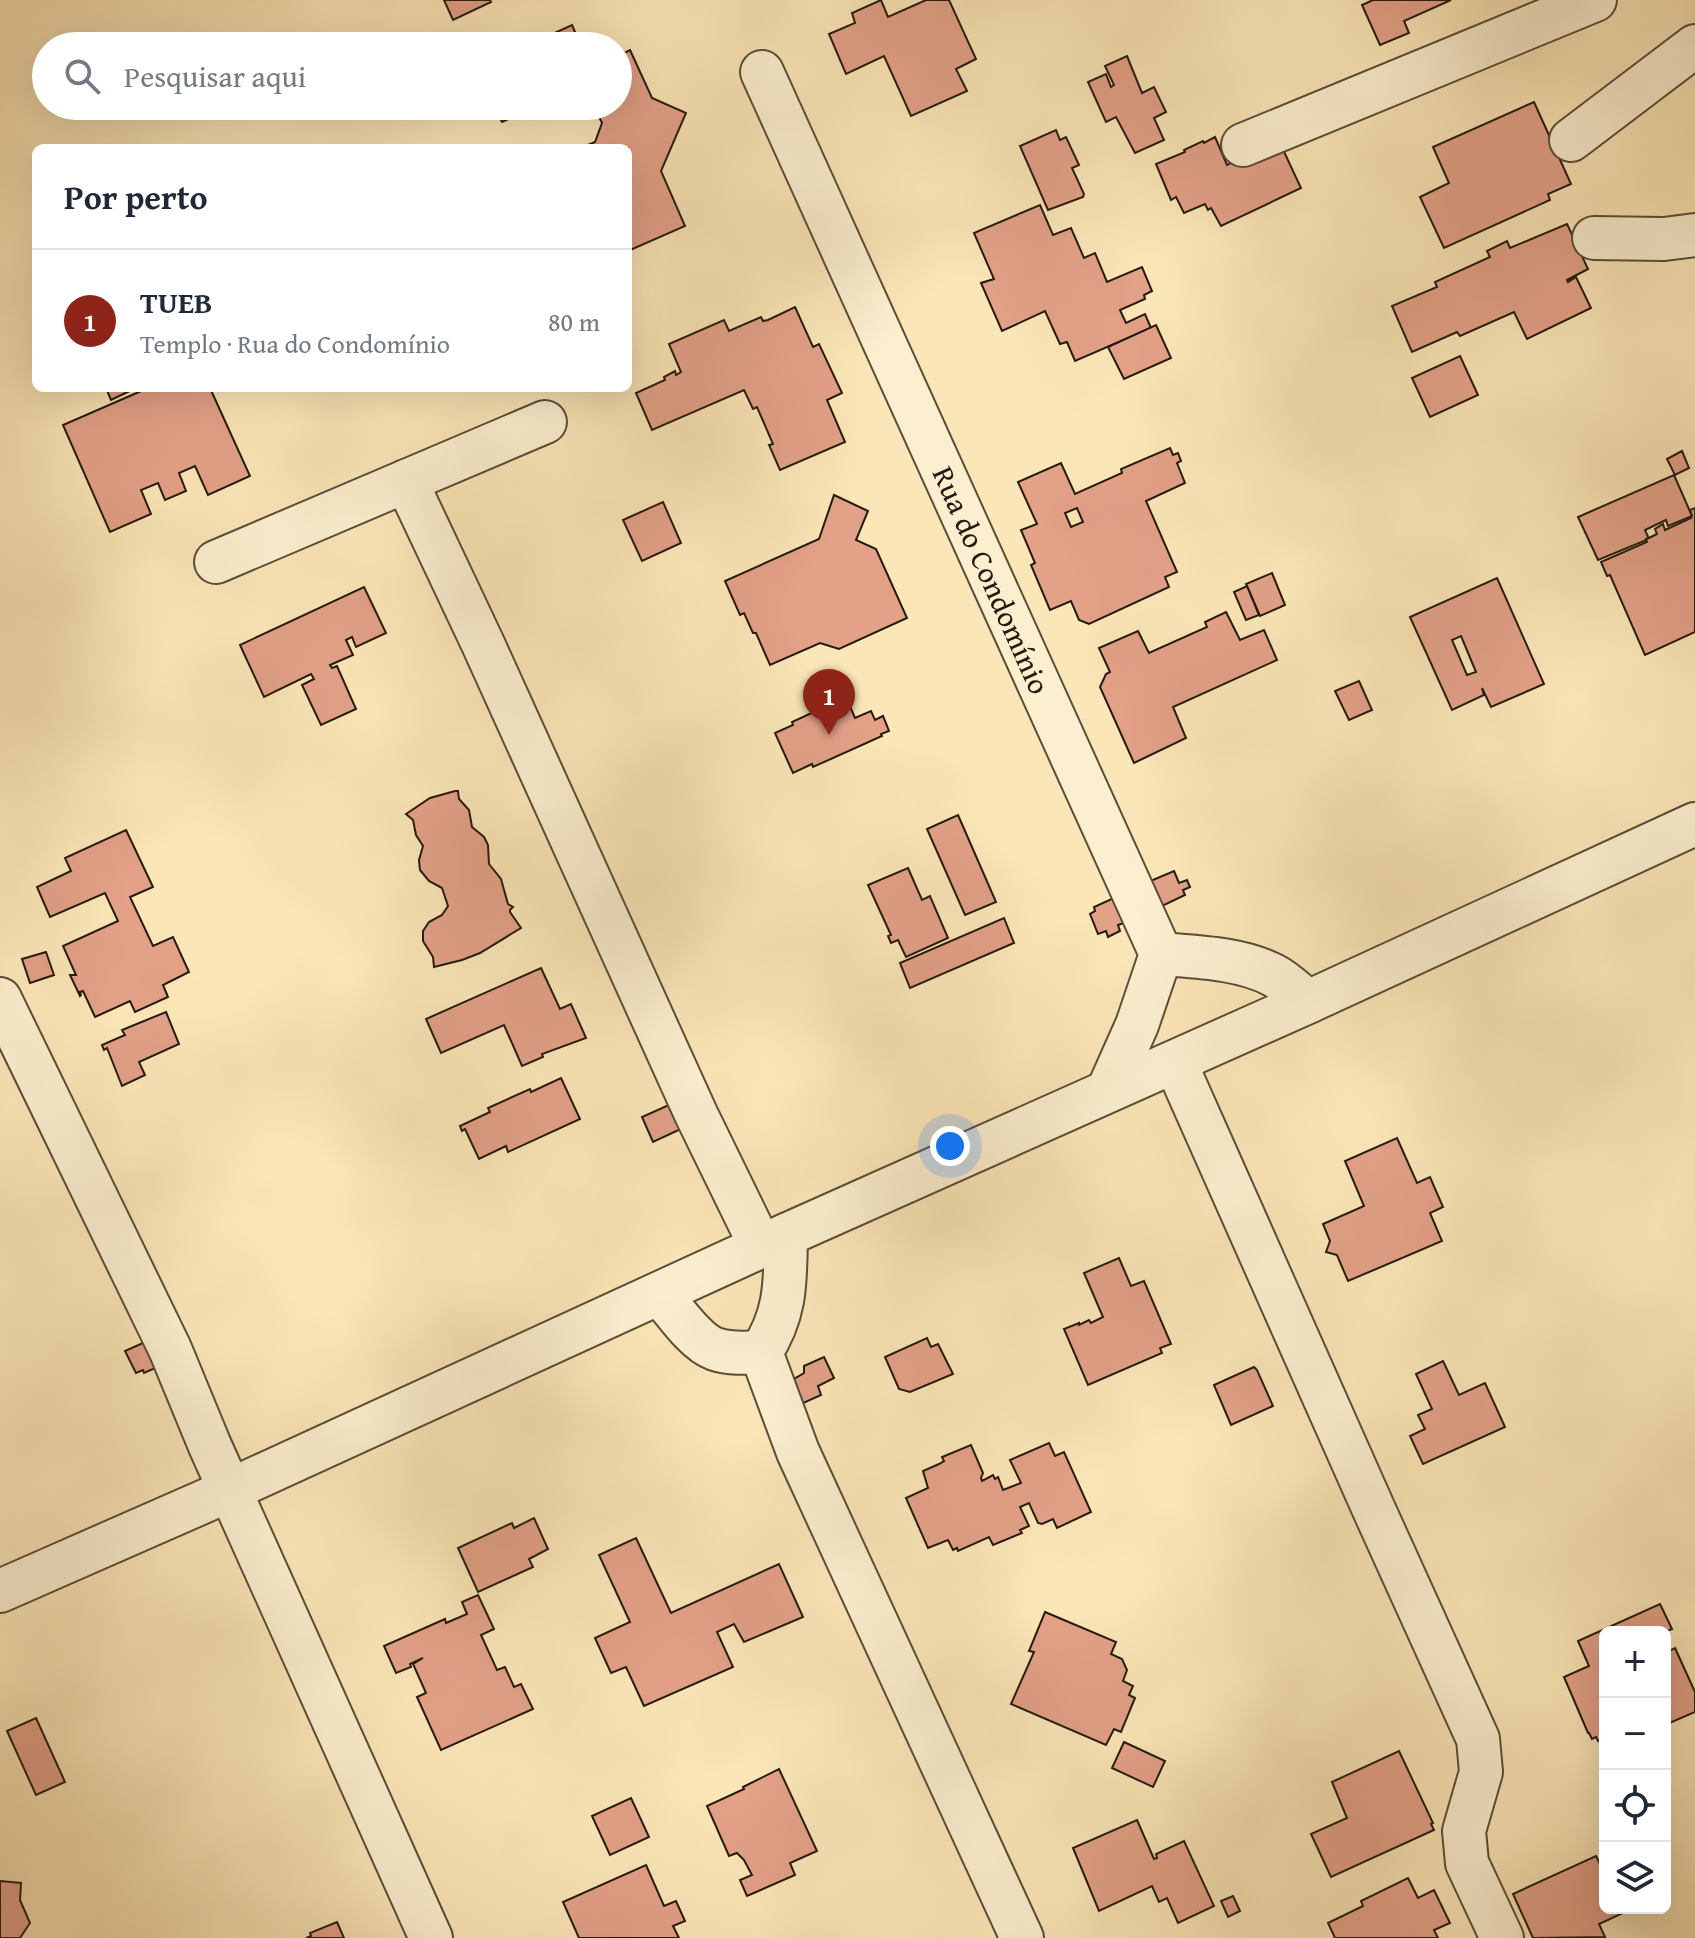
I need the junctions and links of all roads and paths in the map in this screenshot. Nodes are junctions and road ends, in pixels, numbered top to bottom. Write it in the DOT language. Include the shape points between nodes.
graph roads {
  1 [pos="1595,0"];
  2 [pos="1695,46"];
  3 [pos="762,72"];
  4 [pos="1571,140"];
  5 [pos="1243,145"];
  6 [pos="1695,235"];
  7 [pos="1594,238"];
  8 [pos="545,422"];
  9 [pos="406,481"];
  10 [pos="216,562"];
  11 [pos="1695,824"];
  12 [pos="1161,954"];
  13 [pos="0,999"];
  14 [pos="1308,1002"];
  15 [pos="1175,1062"];
  16 [pos="1108,1090"];
  17 [pos="773,1241"];
  18 [pos="660,1294"];
  19 [pos="761,1352"];
  20 [pos="230,1490"];
  21 [pos="0,1591"];
  22 [pos="431,1938"];
  23 [pos="1022,1938"];
  24 [pos="1502,1938"];
  1 -- 5 [label="street"];
  2 -- 4 [label="street"];
  3 -- 12 [label="street, Rua do Condomínio"];
  6 -- 7 [label="street"];
  8 -- 9 [label="street"];
  9 -- 10 [label="street"];
  9 -- 17 [label="street" via="696,1114"];
  11 -- 14 [label="street"];
  12 -- 14 [label="street" via="1254,968 1274,975"];
  12 -- 16 [label="street"];
  13 -- 20 [label="street" via="170,1349"];
  14 -- 15 [label="street"];
  15 -- 16 [label="street"];
  15 -- 24 [label="street" via="1478,1739 1481,1772 1464,1831 1467,1863"];
  16 -- 17 [label="street"];
  17 -- 18 [label="street"];
  17 -- 19 [label="street" via="785,1279 780,1314"];
  18 -- 19 [label="street" via="714,1349"];
  18 -- 20 [label="street"];
  19 -- 23 [label="street" via="798,1452"];
  20 -- 21 [label="street"];
  20 -- 22 [label="street"];
}
